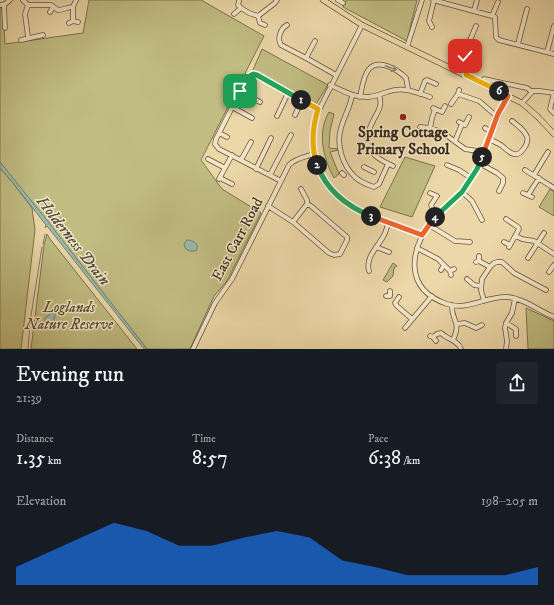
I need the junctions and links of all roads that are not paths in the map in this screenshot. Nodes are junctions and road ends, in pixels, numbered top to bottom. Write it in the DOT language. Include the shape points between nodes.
graph roads {
  1 [pos="10,0"];
  2 [pos="23,0"];
  3 [pos="76,0"];
  4 [pos="277,0"];
  5 [pos="323,0"];
  6 [pos="338,0"];
  7 [pos="422,0"];
  8 [pos="433,0"];
  9 [pos="476,0"];
  10 [pos="238,1"];
  11 [pos="446,2"];
  12 [pos="498,2"];
  13 [pos="343,3"];
  14 [pos="2,5"];
  15 [pos="28,5"];
  16 [pos="53,7"];
  17 [pos="73,7"];
  18 [pos="241,8"];
  19 [pos="527,9"];
  20 [pos="474,11"];
  21 [pos="49,14"];
  22 [pos="234,14"];
  23 [pos="258,16"];
  24 [pos="492,16"];
  25 [pos="78,22"];
  26 [pos="265,25"];
  27 [pos="362,25"];
  28 [pos="287,26"];
  29 [pos="477,26"];
  30 [pos="554,26"];
  31 [pos="432,27"];
  32 [pos="5,28"];
  33 [pos="42,35"];
  34 [pos="28,37"];
  35 [pos="21,40"];
  36 [pos="315,41"];
  37 [pos="518,44"];
  38 [pos="407,47"];
  39 [pos="547,52"];
  40 [pos="554,54"];
  41 [pos="306,58"];
  42 [pos="336,75"];
  43 [pos="466,75"];
  44 [pos="484,79"];
  45 [pos="436,84"];
  46 [pos="330,85"];
  47 [pos="408,89"];
  48 [pos="240,91"];
  49 [pos="288,92"];
  50 [pos="532,92"];
  51 [pos="554,93"];
  52 [pos="420,94"];
  53 [pos="379,95"];
  54 [pos="428,95"];
  55 [pos="352,96"];
  56 [pos="508,96"];
  57 [pos="360,97"];
  58 [pos="302,100"];
  59 [pos="260,102"];
  60 [pos="522,103"];
  61 [pos="451,104"];
  62 [pos="445,106"];
  63 [pos="232,107"];
  64 [pos="318,109"];
  65 [pos="554,113"];
  66 [pos="295,115"];
  67 [pos="498,115"];
  68 [pos="277,116"];
  69 [pos="469,117"];
  70 [pos="252,118"];
  71 [pos="513,123"];
  72 [pos="420,127"];
  73 [pos="430,128"];
  74 [pos="485,128"];
  75 [pos="492,132"];
  76 [pos="219,133"];
  77 [pos="554,134"];
  78 [pos="291,135"];
  79 [pos="227,137"];
  80 [pos="271,138"];
  81 [pos="455,140"];
  82 [pos="490,140"];
  83 [pos="251,142"];
  84 [pos="484,153"];
  85 [pos="314,154"];
  86 [pos="232,155"];
  87 [pos="552,158"];
  88 [pos="208,159"];
  89 [pos="241,160"];
  90 [pos="388,164"];
  91 [pos="479,164"];
  92 [pos="447,165"];
  93 [pos="393,166"];
  94 [pos="225,168"];
  95 [pos="364,168"];
  96 [pos="256,169"];
  97 [pos="525,170"];
  98 [pos="374,172"];
  99 [pos="270,175"];
  100 [pos="534,175"];
  101 [pos="471,178"];
  102 [pos="539,178"];
  103 [pos="281,181"];
  104 [pos="554,182"];
  105 [pos="232,184"];
  106 [pos="553,187"];
  107 [pos="300,191"];
  108 [pos="497,191"];
  109 [pos="462,192"];
  110 [pos="430,193"];
  111 [pos="524,193"];
  112 [pos="307,204"];
  113 [pos="268,206"];
  114 [pos="476,211"];
  115 [pos="438,214"];
  116 [pos="486,214"];
  117 [pos="473,215"];
  118 [pos="506,219"];
  119 [pos="293,222"];
  120 [pos="388,223"];
  121 [pos="429,225"];
  122 [pos="422,235"];
  123 [pos="544,235"];
  124 [pos="461,236"];
  125 [pos="516,236"];
  126 [pos="459,242"];
  127 [pos="470,242"];
  128 [pos="537,243"];
  129 [pos="507,244"];
  130 [pos="376,246"];
  131 [pos="417,248"];
  132 [pos="389,252"];
  133 [pos="554,254"];
  134 [pos="528,258"];
  135 [pos="478,260"];
  136 [pos="554,264"];
  137 [pos="444,265"];
  138 [pos="490,266"];
  139 [pos="441,270"];
  140 [pos="551,271"];
  141 [pos="370,272"];
  142 [pos="452,272"];
  143 [pos="466,279"];
  144 [pos="481,286"];
  145 [pos="543,290"];
  146 [pos="389,295"];
  147 [pos="432,296"];
  148 [pos="515,299"];
  149 [pos="484,301"];
  150 [pos="452,305"];
  151 [pos="554,317"];
  152 [pos="412,319"];
  153 [pos="506,323"];
  154 [pos="457,324"];
  155 [pos="482,325"];
  156 [pos="405,328"];
  157 [pos="516,336"];
  158 [pos="433,338"];
  159 [pos="453,340"];
  160 [pos="193,349"];
  161 [pos="460,349"];
  162 [pos="506,349"];
  1 -- 14 [label="street"];
  2 -- 15 [label="street"];
  3 -- 17 [label="street"];
  4 -- 23 [label="street"];
  5 -- 27 [label="main road"];
  6 -- 13 [label="street"];
  7 -- 38 [label="street"];
  8 -- 11 [label="street"];
  8 -- 31 [label="street" via="429,21"];
  9 -- 20 [label="street"];
  10 -- 18 [label="street"];
  11 -- 20 [label="street"];
  12 -- 24 [label="street"];
  14 -- 32 [label="street"];
  15 -- 16 [label="street"];
  15 -- 34 [label="street" via="25,14"];
  16 -- 17 [label="street" via="58,10"];
  16 -- 21 [label="street"];
  17 -- 25 [label="street" via="69,23"];
  18 -- 22 [label="street"];
  18 -- 23 [label="street"];
  19 -- 37 [label="street"];
  20 -- 24 [label="street"];
  23 -- 26 [label="street" via="260,23"];
  24 -- 37 [label="street" via="495,17 496,37"];
  27 -- 38 [label="main road"];
  27 -- 42 [label="street"];
  28 -- 41 [label="street" via="279,36 281,46"];
  29 -- 43 [label="street" via="465,52 469,65"];
  30 -- 39 [label="street"];
  33 -- 34 [label="street"];
  34 -- 35 [label="street"];
  36 -- 41 [label="street"];
  37 -- 39 [label="street"];
  38 -- 43 [label="main road"];
  39 -- 40 [label="street"];
  41 -- 42 [label="street"];
  42 -- 46 [label="street"];
  43 -- 56 [label="main road"];
  44 -- 50 [label="street" via="527,88"];
  45 -- 52 [label="street" via="424,80"];
  46 -- 55 [label="street"];
  46 -- 64 [label="street"];
  47 -- 52 [label="street"];
  47 -- 53 [label="street"];
  57 -- 47 [label="street, one-way" via="367,73 371,67 377,65 397,70 406,78"];
  48 -- 49 [label="street" via="247,78 253,74"];
  48 -- 59 [label="street"];
  48 -- 63 [label="street"];
  49 -- 58 [label="street"];
  49 -- 68 [label="street"];
  50 -- 51 [label="street" via="540,90"];
  50 -- 60 [label="street"];
  51 -- 65 [label="street" via="550,109"];
  52 -- 54 [label="street"];
  53 -- 57 [label="street"];
  53 -- 90 [label="street" via="381,105 369,130 368,142 375,156"];
  55 -- 57 [label="street"];
  55 -- 90 [label="street" via="340,129 339,143 347,168 355,178 374,187 379,184"];
  56 -- 60 [label="main road"];
  56 -- 67 [label="street"];
  58 -- 64 [label="street"];
  58 -- 66 [label="street"];
  60 -- 77 [label="main road"];
  61 -- 67 [label="street" via="458,93 479,101"];
  62 -- 73 [label="street" via="442,112 434,109"];
  63 -- 70 [label="street"];
  63 -- 76 [label="street"];
  64 -- 85 [label="street" via="313,131"];
  67 -- 75 [label="street"];
  69 -- 81 [label="street" via="462,124"];
  71 -- 82 [label="street" via="520,126 527,135 521,152 512,154"];
  72 -- 73 [label="street"];
  73 -- 81 [label="street"];
  74 -- 75 [label="street"];
  75 -- 82 [label="street"];
  76 -- 79 [label="street"];
  76 -- 86 [label="street" via="216,147"];
  78 -- 99 [label="street"];
  80 -- 96 [label="street"];
  81 -- 84 [label="street" via="465,149"];
  82 -- 84 [label="street"];
  83 -- 89 [label="street"];
  84 -- 91 [label="street"];
  85 -- 103 [label="street, East Carr Road" via="293,160"];
  85 -- 120 [label="street" via="321,176 336,195 353,208"];
  86 -- 89 [label="street"];
  86 -- 94 [label="street"];
  87 -- 100 [label="street" via="548,154"];
  88 -- 94 [label="street"];
  89 -- 96 [label="street"];
  90 -- 93 [label="street"];
  91 -- 101 [label="street"];
  91 -- 108 [label="street" via="502,176 503,183"];
  92 -- 101 [label="street"];
  94 -- 105 [label="street" via="220,179"];
  95 -- 98 [label="street"];
  96 -- 99 [label="street"];
  97 -- 100 [label="street"];
  99 -- 103 [label="street"];
  100 -- 102 [label="street"];
  101 -- 109 [label="street"];
  102 -- 106 [label="street"];
  102 -- 111 [label="street" via="530,196"];
  103 -- 113 [label="street, East Carr Road"];
  104 -- 106 [label="street"];
  107 -- 112 [label="street"];
  109 -- 114 [label="street" via="472,200"];
  109 -- 115 [label="street"];
  110 -- 115 [label="street" via="437,196 431,205"];
  112 -- 119 [label="street"];
  112 -- 119 [label="street" via="347,237 341,252 336,255 329,253"];
  113 -- 119 [label="street"];
  113 -- 160 [label="street, East Carr Road" via="263,220 232,279 215,303"];
  114 -- 116 [label="street" via="481,218"];
  114 -- 117 [label="street"];
  115 -- 121 [label="street"];
  118 -- 125 [label="street" via="518,227"];
  120 -- 122 [label="street"];
  120 -- 130 [label="street" via="384,235"];
  121 -- 122 [label="street"];
  121 -- 126 [label="street"];
  122 -- 131 [label="street"];
  123 -- 128 [label="street"];
  124 -- 126 [label="street"];
  125 -- 128 [label="street"];
  125 -- 129 [label="street"];
  126 -- 127 [label="street" via="465,245"];
  128 -- 133 [label="street"];
  128 -- 134 [label="street"];
  130 -- 132 [label="street"];
  130 -- 141 [label="street" via="369,260"];
  131 -- 137 [label="street"];
  131 -- 147 [label="street" via="414,263 416,277"];
  135 -- 138 [label="street"];
  136 -- 140 [label="street"];
  137 -- 139 [label="street"];
  137 -- 142 [label="street"];
  138 -- 144 [label="street"];
  138 -- 145 [label="street" via="502,262 514,273"];
  143 -- 144 [label="street" via="474,286"];
  144 -- 149 [label="street"];
  146 -- 152 [label="street" via="397,299 397,306"];
  147 -- 150 [label="street"];
  147 -- 152 [label="street"];
  148 -- 149 [label="street" via="500,297"];
  148 -- 151 [label="street"];
  148 -- 153 [label="street" via="512,313"];
  149 -- 150 [label="street" via="462,306"];
  150 -- 154 [label="street" via="452,313"];
  152 -- 156 [label="street"];
  153 -- 157 [label="street" via="518,328"];
  153 -- 162 [label="street"];
  154 -- 155 [label="street" via="465,323 476,329"];
  154 -- 159 [label="street"];
  158 -- 159 [label="street" via="439,332"];
  159 -- 161 [label="street" via="460,345"];
}
